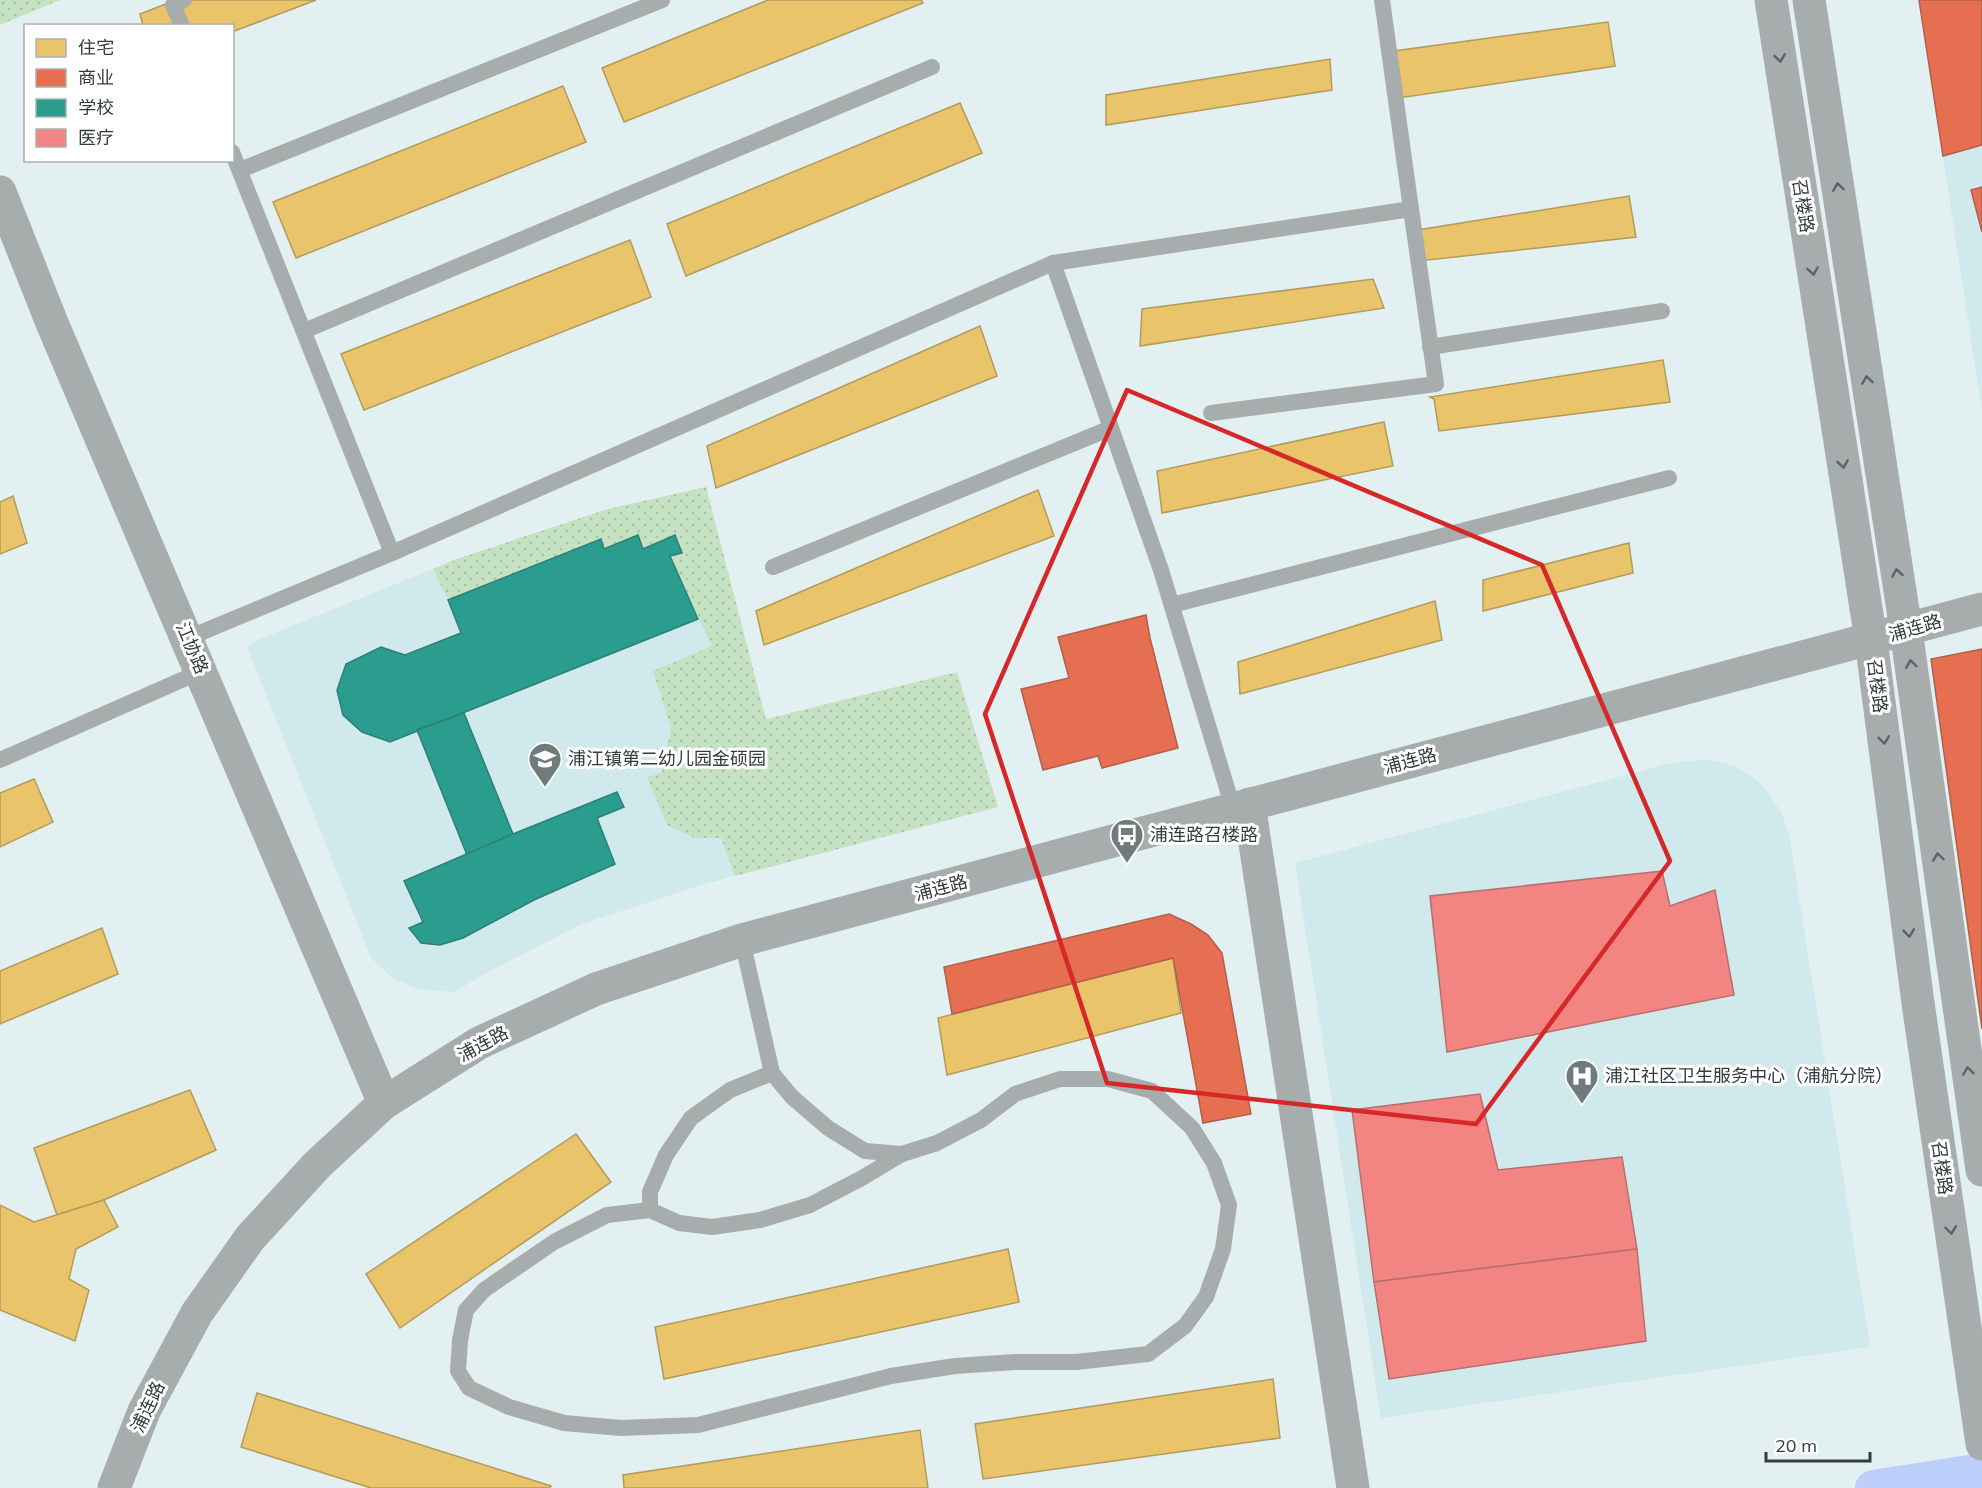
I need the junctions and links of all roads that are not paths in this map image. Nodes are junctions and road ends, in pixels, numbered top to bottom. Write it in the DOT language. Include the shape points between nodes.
graph roads {
  1 [pos="184,0"];
  2 [pos="662,0"];
  3 [pos="1382,0"];
  4 [pos="1771,0"];
  5 [pos="1809,0"];
  6 [pos="181,24"];
  7 [pos="932,67"];
  8 [pos="234,156"];
  9 [pos="240,170"];
  10 [pos="0,192"];
  11 [pos="1411,208"];
  12 [pos="1053,263"];
  13 [pos="1662,311"];
  14 [pos="304,331"];
  15 [pos="1431,347"];
  16 [pos="1211,413"];
  17 [pos="1111,428"];
  18 [pos="1669,478"];
  19 [pos="392,553"];
  20 [pos="773,567"];
  21 [pos="1172,605"];
  22 [pos="1982,609"];
  23 [pos="1906,630"];
  24 [pos="188,638"];
  25 [pos="1871,640"];
  26 [pos="202,671"];
  27 [pos="0,760"];
  28 [pos="1241,806"];
  29 [pos="742,940"];
  30 [pos="772,1074"];
  31 [pos="384,1103"];
  32 [pos="902,1154"];
  33 [pos="1982,1170"];
  34 [pos="650,1210"];
  35 [pos="1982,1444"];
  36 [pos="1352,1480"];
  37 [pos="114,1488"];
  1 -- 6 [label="lane" via="173,4"];
  2 -- 9 [label="lane"];
  3 -- 11 [label="lane"];
  4 -- 25 [label="street, 召楼路, one-way"];
  23 -- 5 [label="street, 召楼路, one-way"];
  7 -- 14 [label="lane"];
  8 -- 9 [label="lane"];
  9 -- 14 [label="lane"];
  10 -- 24 [label="street, 江协路"];
  11 -- 12 [label="lane"];
  11 -- 15 [label="lane"];
  12 -- 17 [label="lane"];
  12 -- 19 [label="lane"];
  13 -- 15 [label="lane"];
  14 -- 19 [label="lane"];
  15 -- 16 [label="lane" via="1436,384"];
  17 -- 20 [label="lane"];
  17 -- 21 [label="lane"];
  18 -- 21 [label="lane"];
  19 -- 24 [label="lane"];
  21 -- 28 [label="lane"];
  22 -- 23 [label="street, 浦连路"];
  23 -- 25 [label="street, 浦连路"];
  33 -- 23 [label="street, 召楼路, one-way"];
  24 -- 26 [label="street, 江协路"];
  25 -- 28 [label="street, 浦连路"];
  25 -- 35 [label="street, 召楼路, one-way" via="1918,1003"];
  26 -- 27 [label="lane"];
  26 -- 31 [label="street, 江协路"];
  28 -- 29 [label="street, 浦连路"];
  28 -- 36 [label="street"];
  29 -- 30 [label="lane"];
  29 -- 31 [label="street, 浦连路" via="585,994 479,1043"];
  30 -- 32 [label="lane" via="828,1128 865,1151"];
  30 -- 34 [label="lane" via="730,1090 691,1118 666,1155 650,1192"];
  31 -- 37 [label="street, 浦连路" via="317,1165 250,1238 197,1313 144,1411"];
  32 -- 34 [label="lane" via="810,1205 760,1220 712,1227 679,1223"];
  32 -- 34 [label="lane" via="937,1143 981,1120 1015,1094 1060,1079 1108,1079 1152,1091 1192,1128 1214,1163 1229,1205 1223,1249 1206,1296 1185,1326 1148,1354 1076,1362 955,1366 891,1376 698,1425 621,1428 564,1423 509,1407 469,1388 458,1371 460,1340 466,1310 484,1290 554,1242 607,1215"];
}
